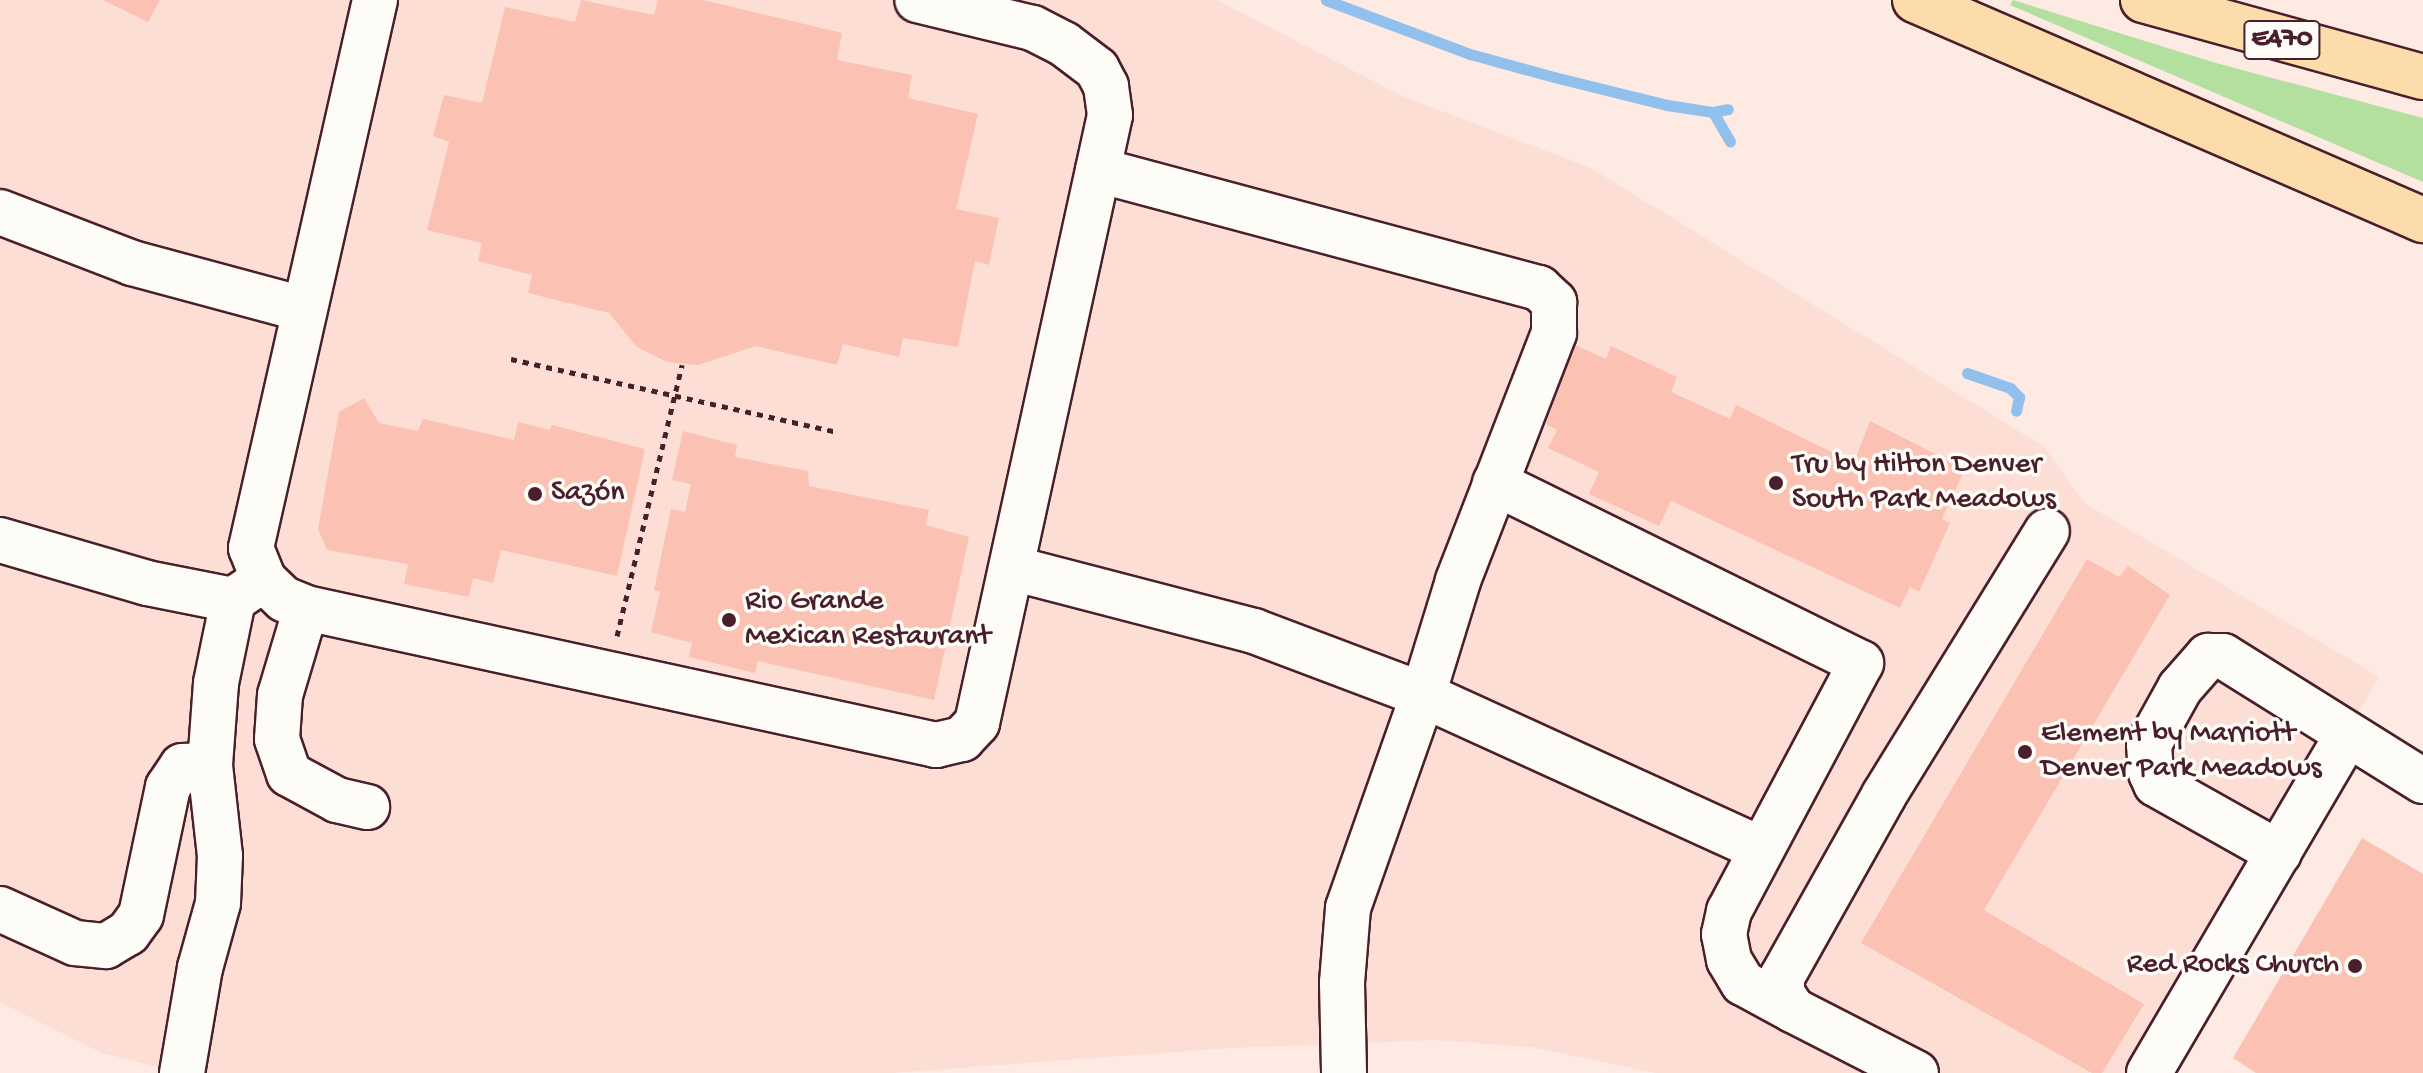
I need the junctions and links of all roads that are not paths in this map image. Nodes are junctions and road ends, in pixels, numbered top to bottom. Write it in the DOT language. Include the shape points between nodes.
graph roads {
  1 [pos="375,0"];
  2 [pos="917,0"];
  3 [pos="1915,0"];
  4 [pos="2143,0"];
  5 [pos="2423,77"];
  6 [pos="1098,170"];
  7 [pos="0,212"];
  8 [pos="2423,220"];
  9 [pos="302,309"];
  10 [pos="1495,483"];
  11 [pos="2047,531"];
  12 [pos="0,540"];
  13 [pos="1012,568"];
  14 [pos="248,590"];
  15 [pos="306,608"];
  16 [pos="1423,695"];
  17 [pos="2347,735"];
  18 [pos="210,765"];
  19 [pos="2423,781"];
  20 [pos="367,807"];
  21 [pos="1761,849"];
  22 [pos="2279,853"];
  23 [pos="0,909"];
  24 [pos="1793,1010"];
  25 [pos="182,1073"];
  26 [pos="1344,1073"];
  27 [pos="1916,1073"];
  28 [pos="2149,1073"];
  1 -- 9 [label="lane"];
  2 -- 6 [label="lane" via="1032,28 1097,69 1106,86 1110,115"];
  3 -- 8 [label="highway"];
  4 -- 5 [label="highway, E470"];
  6 -- 10 [label="lane" via="1539,288 1554,302 1554,333"];
  6 -- 13 [label="lane"];
  7 -- 9 [label="lane" via="132,263"];
  9 -- 14 [label="lane" via="251,548"];
  10 -- 16 [label="lane"];
  10 -- 21 [label="lane" via="1861,663"];
  11 -- 24 [label="lane" via="1791,953 1782,993"];
  12 -- 14 [label="lane" via="147,583"];
  13 -- 15 [label="lane" via="977,723 962,739 936,745"];
  13 -- 16 [label="lane" via="1254,631"];
  14 -- 15 [label="lane"];
  14 -- 18 [label="lane" via="216,683"];
  15 -- 20 [label="lane" via="280,695 277,739 289,774 337,800"];
  16 -- 21 [label="lane"];
  16 -- 26 [label="lane" via="1348,908 1342,983"];
  17 -- 19 [label="lane"];
  17 -- 22 [label="lane"];
  17 -- 22 [label="lane" via="2223,656 2208,656 2197,664 2180,688 2149,744 2156,784"];
  18 -- 23 [label="lane" via="182,766 168,787 141,915 128,933 106,946 75,943"];
  18 -- 25 [label="lane" via="220,856 218,903 200,968"];
  21 -- 24 [label="lane" via="1729,911 1727,947 1743,983"];
  22 -- 28 [label="lane"];
  24 -- 27 [label="lane"];
}
